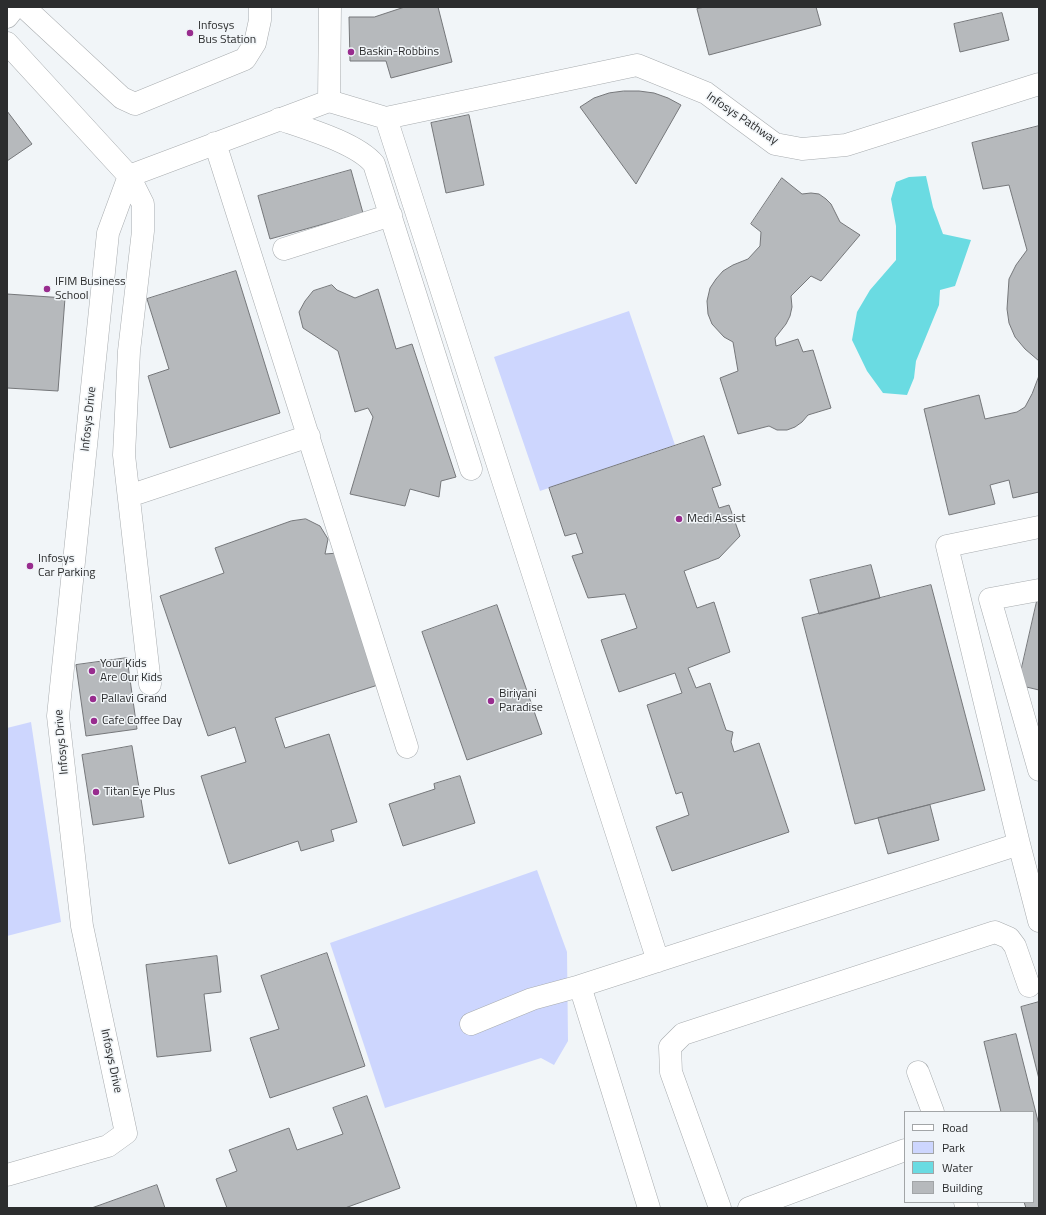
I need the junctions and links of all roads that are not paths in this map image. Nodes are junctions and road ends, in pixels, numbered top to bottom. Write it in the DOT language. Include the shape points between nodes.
graph roads {
  1 [pos="15,7"];
  2 [pos="24,7"];
  3 [pos="260,7"];
  4 [pos="330,7"];
  5 [pos="7,17"];
  6 [pos="7,44"];
  7 [pos="1039,84"];
  8 [pos="329,101"];
  9 [pos="386,118"];
  10 [pos="279,120"];
  11 [pos="216,143"];
  12 [pos="129,176"];
  13 [pos="391,215"];
  14 [pos="284,250"];
  15 [pos="309,436"];
  16 [pos="471,469"];
  17 [pos="129,496"];
  18 [pos="1039,527"];
  19 [pos="1039,590"];
  20 [pos="150,684"];
  21 [pos="408,747"];
  22 [pos="1039,770"];
  23 [pos="1019,844"];
  24 [pos="1039,921"];
  25 [pos="658,961"];
  26 [pos="580,986"];
  27 [pos="1029,986"];
  28 [pos="470,1024"];
  29 [pos="918,1072"];
  30 [pos="933,1111"];
  31 [pos="904,1150"];
  32 [pos="7,1175"];
  33 [pos="649,1208"];
  34 [pos="720,1208"];
  35 [pos="749,1208"];
  1 -- 5 [label="street"];
  2 -- 3 [label="street" via="122,98 135,104 245,59 255,43"];
  4 -- 8 [label="street"];
  6 -- 12 [label="street"];
  7 -- 9 [label="street, Infosys Pathway" via="846,145 802,149 776,144 706,93 637,65"];
  8 -- 9 [label="street, Infosys Pathway"];
  8 -- 10 [label="street"];
  9 -- 25 [label="street"];
  10 -- 11 [label="street"];
  10 -- 13 [label="street" via="355,148 370,158"];
  11 -- 12 [label="street"];
  11 -- 15 [label="street"];
  12 -- 17 [label="street" via="143,204 129,351 124,455"];
  12 -- 32 [label="street, Infosys Drive" via="108,233 58,716 82,926 126,1133 108,1146"];
  13 -- 14 [label="street"];
  13 -- 16 [label="street"];
  15 -- 17 [label="street"];
  15 -- 21 [label="street"];
  17 -- 20 [label="street"];
  18 -- 23 [label="street" via="946,546"];
  19 -- 22 [label="street" via="990,599"];
  23 -- 24 [label="street"];
  23 -- 25 [label="street"];
  25 -- 26 [label="street"];
  26 -- 28 [label="street" via="532,999"];
  26 -- 33 [label="street"];
  27 -- 34 [label="street" via="1015,946 1009,938 995,932 684,1034 670,1048 671,1072"];
  29 -- 30 [label="street"];
  31 -- 35 [label="street"];
}
